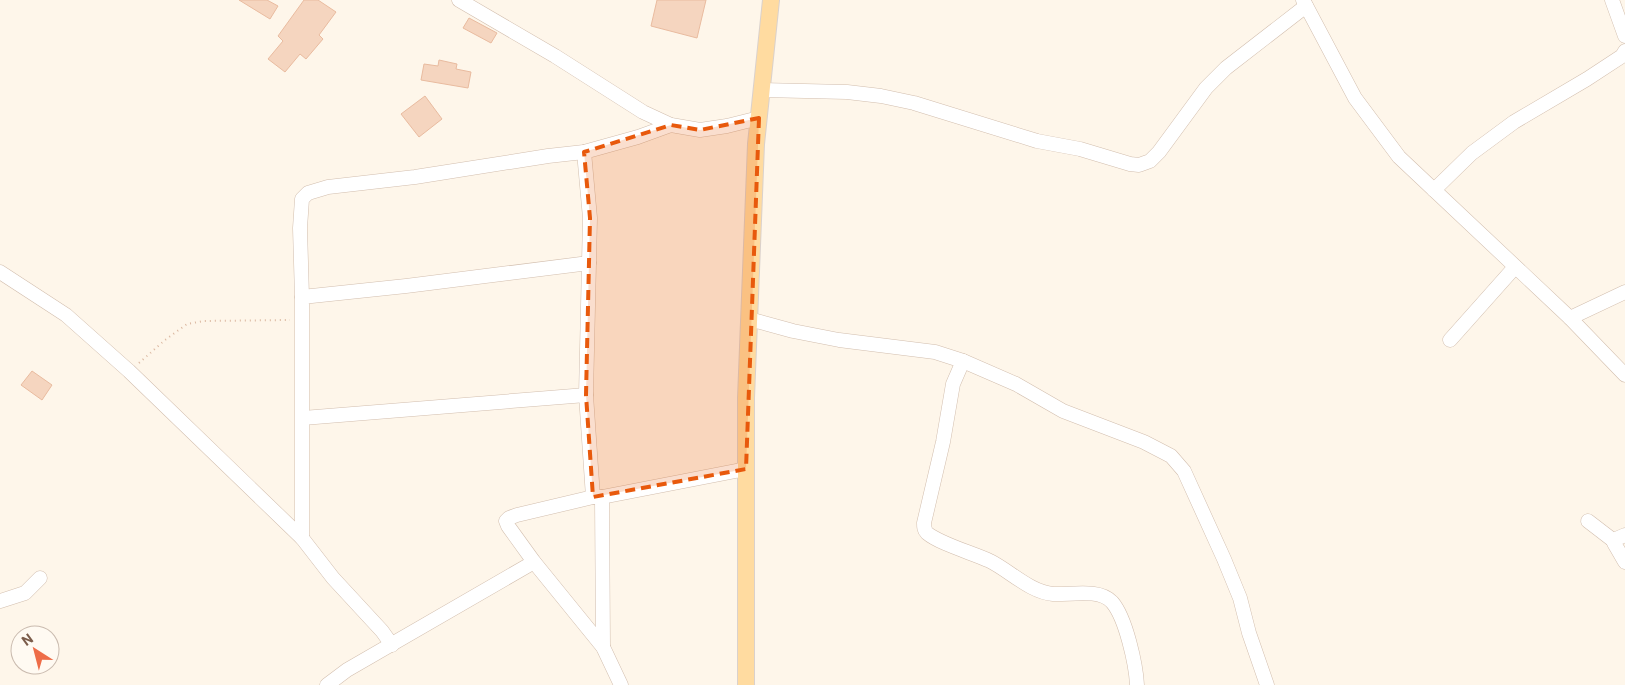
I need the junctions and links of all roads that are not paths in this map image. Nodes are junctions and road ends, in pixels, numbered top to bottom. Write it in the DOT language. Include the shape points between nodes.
graph roads {
  1 [pos="459,0"];
  2 [pos="770,0"];
  3 [pos="1612,0"];
  4 [pos="1305,2"];
  5 [pos="1625,36"];
  6 [pos="1625,51"];
  7 [pos="761,90"];
  8 [pos="759,118"];
  9 [pos="671,125"];
  10 [pos="584,152"];
  11 [pos="1434,190"];
  12 [pos="589,263"];
  13 [pos="1515,267"];
  14 [pos="0,272"];
  15 [pos="1625,292"];
  16 [pos="302,297"];
  17 [pos="1570,318"];
  18 [pos="750,319"];
  19 [pos="1450,340"];
  20 [pos="963,361"];
  21 [pos="1625,375"];
  22 [pos="586,395"];
  23 [pos="303,418"];
  24 [pos="746,469"];
  25 [pos="597,497"];
  26 [pos="1588,521"];
  27 [pos="302,538"];
  28 [pos="1620,538"];
  29 [pos="534,562"];
  30 [pos="1625,562"];
  31 [pos="40,578"];
  32 [pos="0,601"];
  33 [pos="392,645"];
  34 [pos="603,647"];
  35 [pos="327,685"];
  36 [pos="622,685"];
  37 [pos="746,685"];
  38 [pos="1137,685"];
  39 [pos="1268,685"];
  1 -- 9 [label="street" via="643,112"];
  2 -- 7 [label="main road"];
  3 -- 5 [label="street"];
  4 -- 7 [label="street" via="1226,68 1206,88 1159,152 1150,162 1139,165 1037,141 881,96"];
  4 -- 11 [label="street" via="1355,98 1400,157"];
  6 -- 11 [label="street" via="1587,79 1514,122 1472,153"];
  7 -- 8 [label="main road"];
  8 -- 9 [label="street" via="700,130"];
  8 -- 18 [label="main road"];
  9 -- 10 [label="street"];
  10 -- 12 [label="street" via="590,218"];
  10 -- 16 [label="street" via="328,187 308,194 302,199 300,228"];
  11 -- 13 [label="street"];
  12 -- 16 [label="street"];
  12 -- 22 [label="street"];
  13 -- 17 [label="street"];
  13 -- 19 [label="street"];
  14 -- 27 [label="street" via="66,315 130,372"];
  15 -- 17 [label="street"];
  16 -- 23 [label="street"];
  17 -- 21 [label="street"];
  18 -- 20 [label="street" via="793,331 935,352"];
  18 -- 24 [label="main road"];
  20 -- 38 [label="street" via="953,384 924,529 936,539 991,562 1049,594 1106,597 1122,622"];
  20 -- 39 [label="street" via="1016,384 1063,411 1144,442 1171,456 1184,471 1224,559"];
  22 -- 23 [label="street"];
  22 -- 25 [label="street"];
  23 -- 27 [label="street"];
  24 -- 25 [label="street"];
  24 -- 37 [label="main road"];
  25 -- 29 [label="street" via="506,521"];
  25 -- 34 [label="street"];
  26 -- 28 [label="street"];
  27 -- 33 [label="street"];
  28 -- 30 [label="street" via="1614,543"];
  29 -- 33 [label="street"];
  29 -- 34 [label="street"];
  31 -- 32 [label="street" via="25,593"];
  33 -- 35 [label="street"];
  34 -- 36 [label="street"];
}
